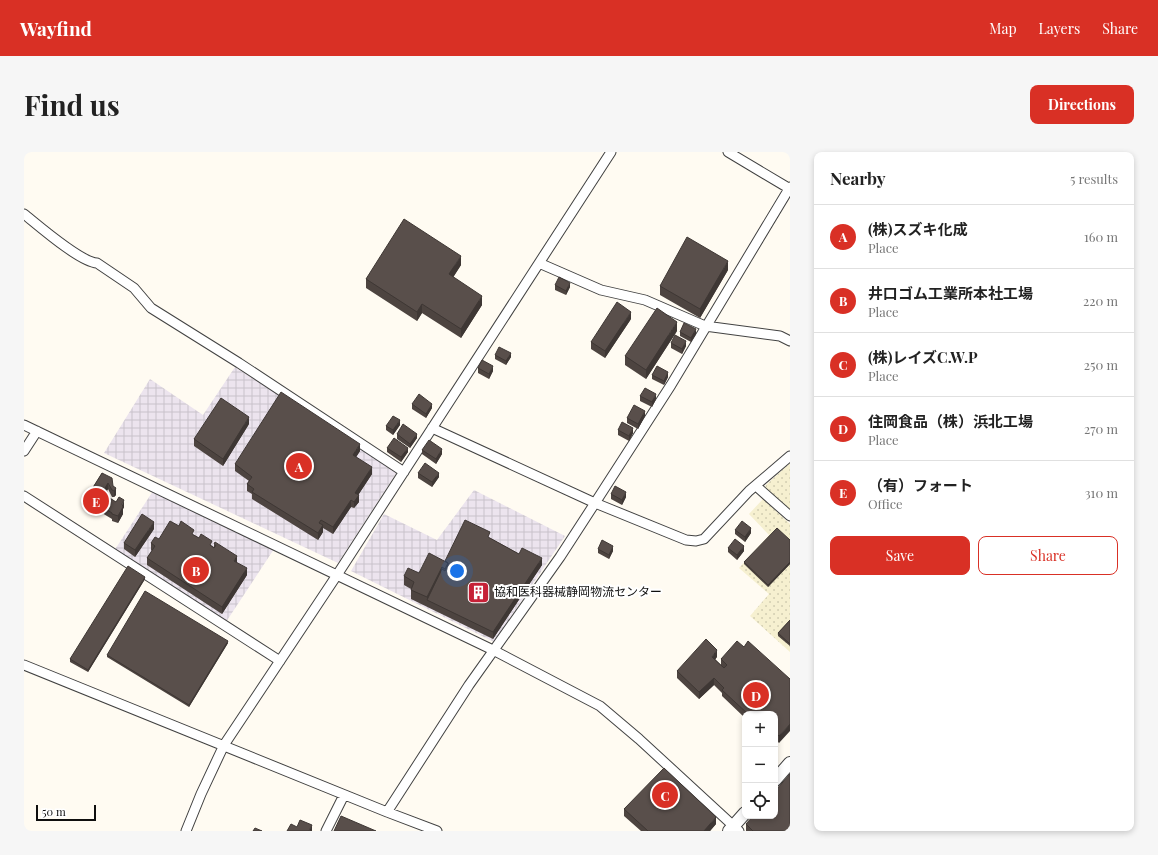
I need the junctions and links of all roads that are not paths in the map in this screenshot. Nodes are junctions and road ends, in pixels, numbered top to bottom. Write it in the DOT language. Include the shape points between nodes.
graph roads {
  1 [pos="611,152"];
  2 [pos="728,152"];
  3 [pos="790,188"];
  4 [pos="24,214"];
  5 [pos="540,263"];
  6 [pos="705,326"];
  7 [pos="790,341"];
  8 [pos="24,425"];
  9 [pos="432,428"];
  10 [pos="37,431"];
  11 [pos="24,450"];
  12 [pos="790,456"];
  13 [pos="404,472"];
  14 [pos="756,486"];
  15 [pos="24,496"];
  16 [pos="595,504"];
  17 [pos="790,516"];
  18 [pos="337,575"];
  19 [pos="493,650"];
  20 [pos="280,661"];
  21 [pos="24,665"];
  22 [pos="224,745"];
  23 [pos="790,763"];
  24 [pos="778,777"];
  25 [pos="344,795"];
  26 [pos="387,812"];
  27 [pos="742,817"];
  28 [pos="734,829"];
  29 [pos="186,831"];
  30 [pos="326,831"];
  31 [pos="437,831"];
  1 -- 5 [label="street"];
  2 -- 3 [label="street"];
  3 -- 6 [label="street"];
  4 -- 13 [label="street" via="78,256 97,263 134,288 151,308"];
  5 -- 6 [label="street" via="601,290 645,300"];
  5 -- 9 [label="street"];
  6 -- 7 [label="street" via="780,336"];
  6 -- 16 [label="street" via="671,385"];
  8 -- 10 [label="street"];
  9 -- 13 [label="street"];
  9 -- 16 [label="street"];
  10 -- 11 [label="street"];
  10 -- 18 [label="street"];
  12 -- 14 [label="street"];
  13 -- 18 [label="street"];
  14 -- 16 [label="street" via="704,539 696,541 686,540"];
  14 -- 17 [label="street"];
  15 -- 20 [label="street"];
  16 -- 19 [label="street"];
  18 -- 19 [label="street"];
  18 -- 20 [label="street"];
  19 -- 26 [label="street"];
  19 -- 28 [label="street" via="600,706 639,739"];
  20 -- 22 [label="street"];
  21 -- 22 [label="street"];
  22 -- 25 [label="street"];
  22 -- 29 [label="street"];
  23 -- 24 [label="street"];
  25 -- 26 [label="street"];
  25 -- 30 [label="street"];
  26 -- 31 [label="street"];
  27 -- 28 [label="street"];
}
